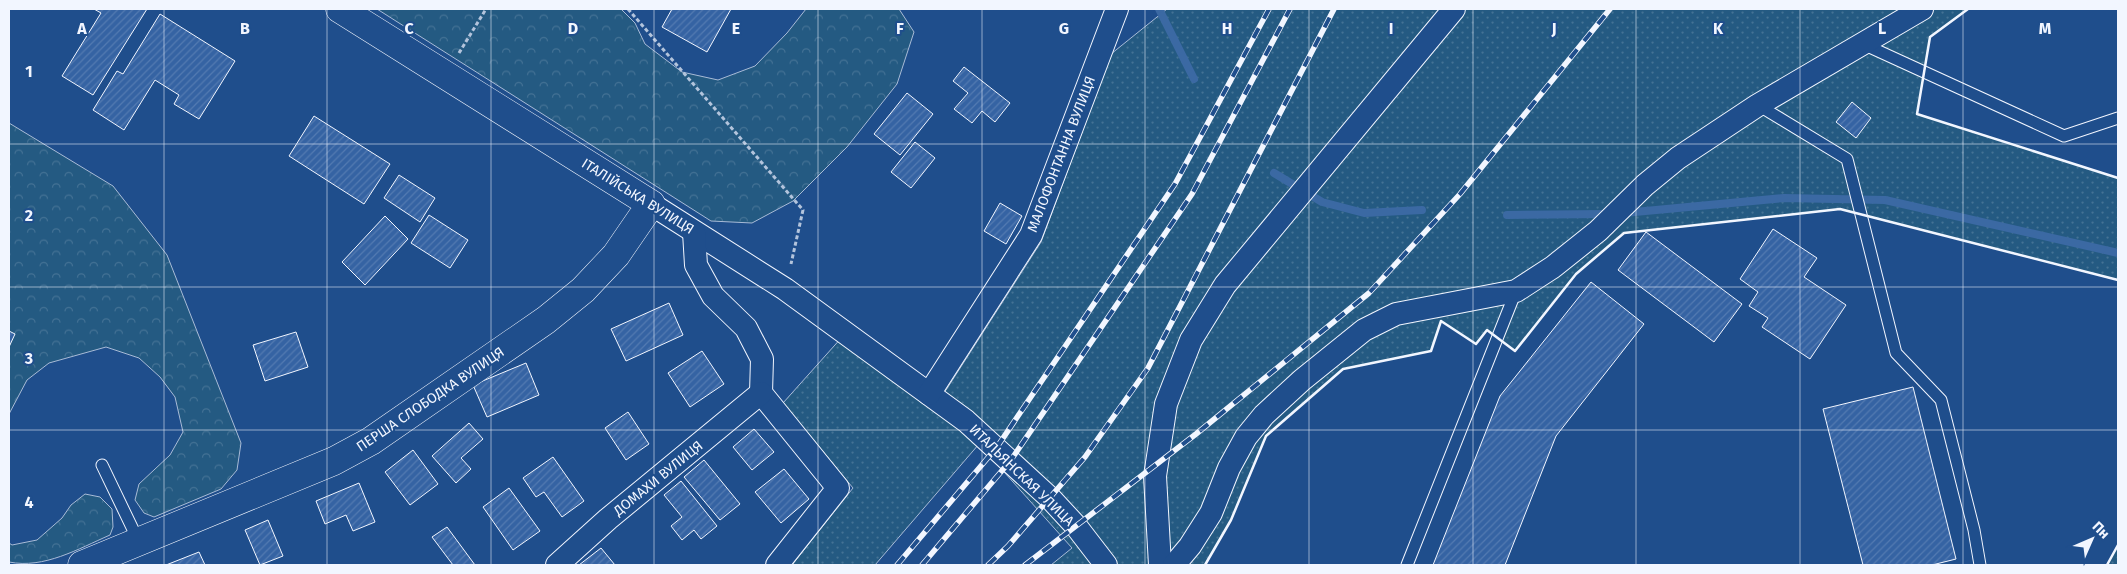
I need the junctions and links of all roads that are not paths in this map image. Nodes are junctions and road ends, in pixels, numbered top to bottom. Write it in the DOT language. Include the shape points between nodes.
graph roads {
  1 [pos="340,9"];
  2 [pos="1117,9"];
  3 [pos="1454,9"];
  4 [pos="1922,9"];
  5 [pos="1862,44"];
  6 [pos="1758,105"];
  7 [pos="2118,118"];
  8 [pos="651,204"];
  9 [pos="694,232"];
  10 [pos="1516,291"];
  11 [pos="761,393"];
  12 [pos="929,394"];
  13 [pos="102,465"];
  14 [pos="139,542"];
  15 [pos="82,565"];
  16 [pos="557,565"];
  17 [pos="777,565"];
  18 [pos="1106,565"];
  19 [pos="1160,565"];
  20 [pos="1174,565"];
  21 [pos="1407,565"];
  22 [pos="1980,565"];
  1 -- 8 [label="street, ІТАЛІЙСЬКА ВУЛИЦЯ"];
  2 -- 12 [label="street, МАЛОФОНТАННА ВУЛИЦЯ" via="1031,235"];
  3 -- 19 [label="street" via="1224,286 1191,340 1166,404 1155,476"];
  4 -- 5 [label="street"];
  5 -- 6 [label="street"];
  5 -- 7 [label="lane" via="2064,136"];
  6 -- 10 [label="street" via="1678,158 1553,268"];
  6 -- 22 [label="lane" via="1847,160 1896,353 1941,400"];
  8 -- 9 [label="street, ІТАЛІЙСЬКА ВУЛИЦЯ"];
  8 -- 14 [label="street, ПЕРША СЛОБОДКА ВУЛИЦЯ" via="616,255 583,290 546,320 371,442 334,461"];
  9 -- 11 [label="street" via="696,264 713,296 746,328 762,359"];
  9 -- 12 [label="street, ІТАЛІЙСЬКА ВУЛИЦЯ" via="785,289"];
  10 -- 20 [label="street" via="1396,314 1364,330 1310,373 1264,415 1246,437 1229,468 1212,512"];
  10 -- 21 [label="lane"];
  11 -- 16 [label="street, ДОМАХИ ВУЛИЦЯ"];
  11 -- 17 [label="street" via="838,488"];
  12 -- 18 [label="street, ИТАЛЬЯНСКАЯ УЛИЦА" via="966,421 1017,466 1076,526"];
  13 -- 14 [label="lane"];
  14 -- 15 [label="street, ПЕРША СЛОБОДКА ВУЛИЦЯ"];
}
